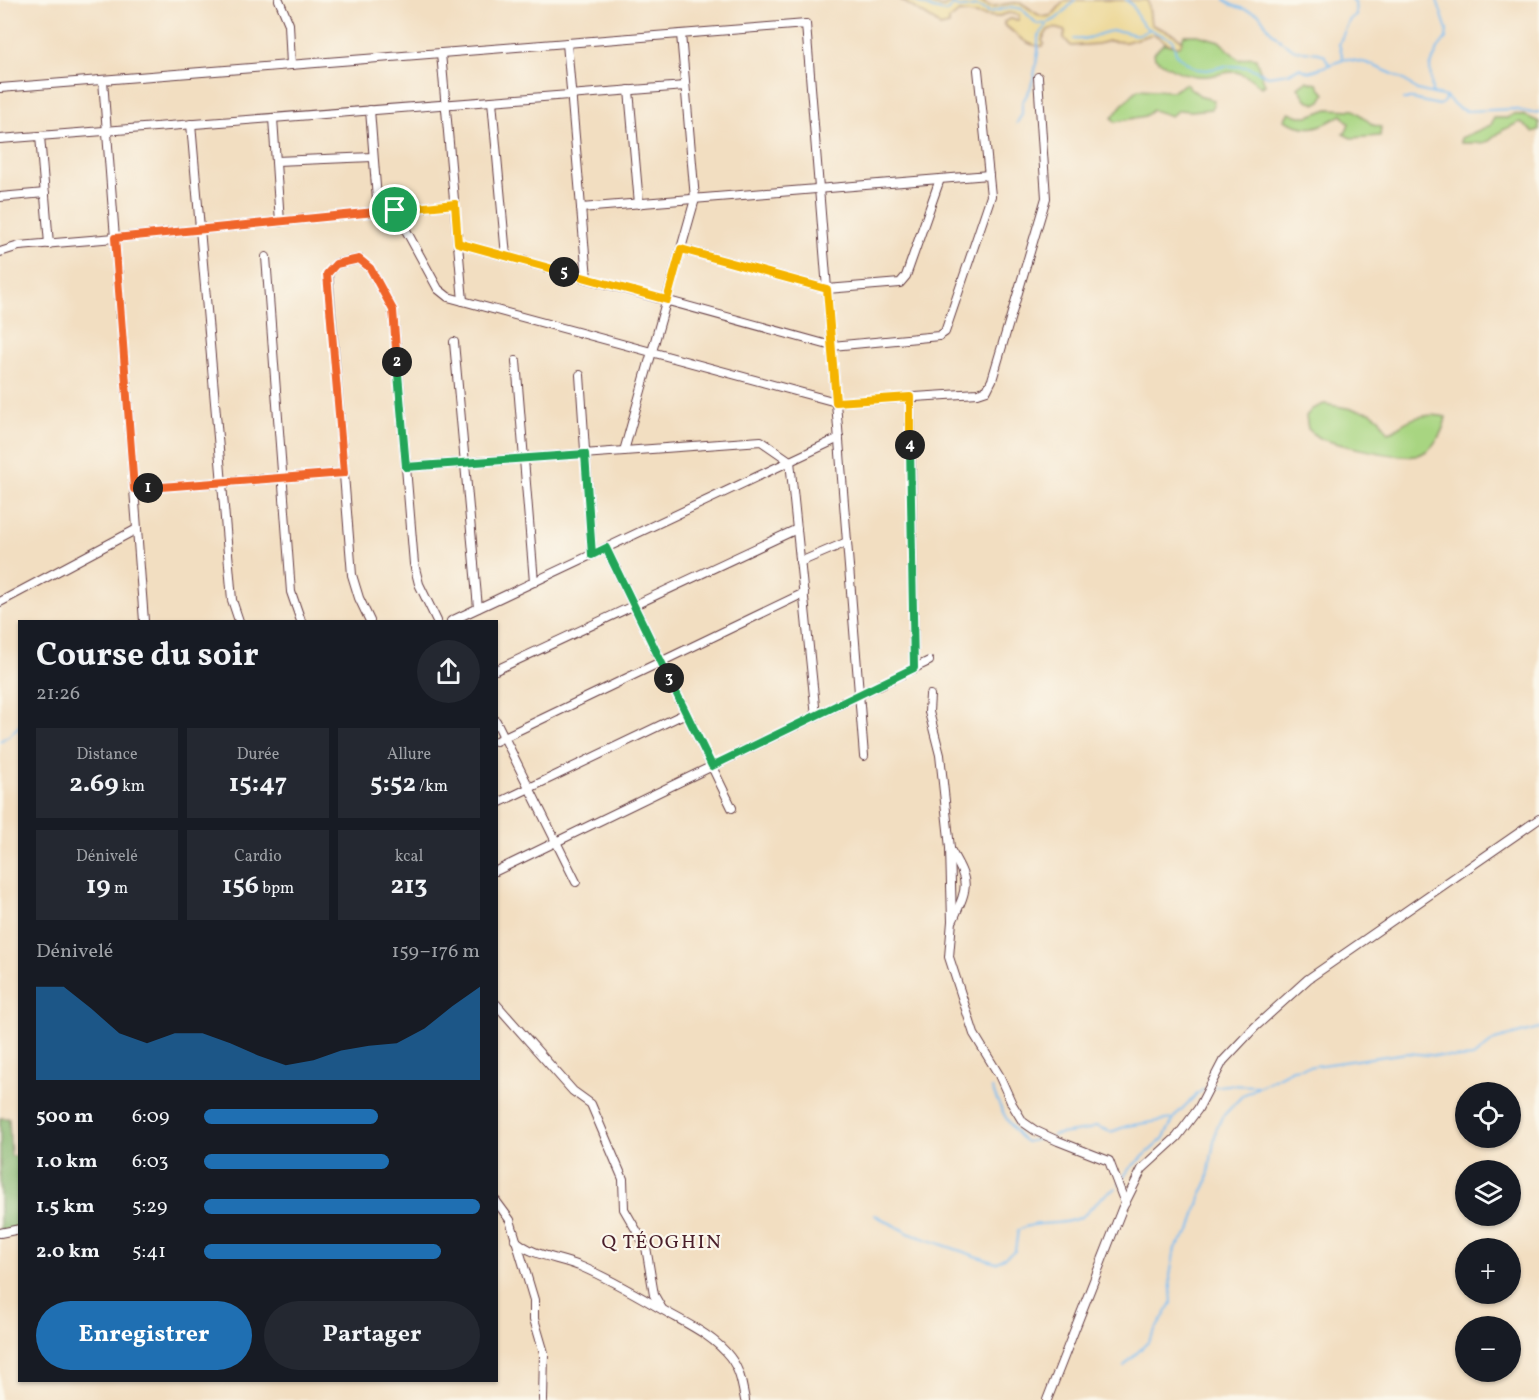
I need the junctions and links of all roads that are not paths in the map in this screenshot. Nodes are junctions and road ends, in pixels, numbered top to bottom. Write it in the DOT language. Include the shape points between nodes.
graph roads {
  1 [pos="279,0"];
  2 [pos="681,34"];
  3 [pos="567,43"];
  4 [pos="441,53"];
  5 [pos="291,65"];
  6 [pos="978,70"];
  7 [pos="1038,77"];
  8 [pos="103,80"];
  9 [pos="686,86"];
  10 [pos="0,88"];
  11 [pos="629,90"];
  12 [pos="571,95"];
  13 [pos="492,101"];
  14 [pos="446,104"];
  15 [pos="370,110"];
  16 [pos="273,118"];
  17 [pos="191,124"];
  18 [pos="107,131"];
  19 [pos="40,136"];
  20 [pos="0,139"];
  21 [pos="373,157"];
  22 [pos="276,161"];
  23 [pos="988,176"];
  24 [pos="940,179"];
  25 [pos="819,189"];
  26 [pos="45,194"];
  27 [pos="0,197"];
  28 [pos="695,199"];
  29 [pos="455,204"];
  30 [pos="639,204"];
  31 [pos="581,208"];
  32 [pos="395,210"];
  33 [pos="378,212"];
  34 [pos="280,222"];
  35 [pos="200,230"];
  36 [pos="115,238"];
  37 [pos="458,243"];
  38 [pos="49,244"];
  39 [pos="681,249"];
  40 [pos="0,252"];
  41 [pos="506,256"];
  42 [pos="266,257"];
  43 [pos="587,279"];
  44 [pos="827,289"];
  45 [pos="667,300"];
  46 [pos="463,301"];
  47 [pos="454,342"];
  48 [pos="832,346"];
  49 [pos="652,352"];
  50 [pos="516,360"];
  51 [pos="580,375"];
  52 [pos="910,397"];
  53 [pos="836,402"];
  54 [pos="839,438"];
  55 [pos="624,451"];
  56 [pos="585,454"];
  57 [pos="524,459"];
  58 [pos="790,461"];
  59 [pos="465,463"];
  60 [pos="406,467"];
  61 [pos="344,473"];
  62 [pos="283,478"];
  63 [pos="222,483"];
  64 [pos="134,489"];
  65 [pos="137,529"];
  66 [pos="797,529"];
  67 [pos="847,542"];
  68 [pos="606,548"];
  69 [pos="592,555"];
  70 [pos="801,562"];
  71 [pos="534,582"];
  72 [pos="804,593"];
  73 [pos="0,602"];
  74 [pos="634,606"];
  75 [pos="478,608"];
  76 [pos="144,620"];
  77 [pos="239,620"];
  78 [pos="301,620"];
  79 [pos="370,620"];
  80 [pos="436,620"];
  81 [pos="453,620"];
  82 [pos="929,661"];
  83 [pos="661,662"];
  84 [pos="914,668"];
  85 [pos="498,669"];
  86 [pos="859,695"];
  87 [pos="930,695"];
  88 [pos="686,713"];
  89 [pos="816,716"];
  90 [pos="500,739"];
  91 [pos="864,756"];
  92 [pos="712,766"];
  93 [pos="530,788"];
  94 [pos="498,803"];
  95 [pos="732,808"];
  96 [pos="1539,819"];
  97 [pos="556,842"];
  98 [pos="950,848"];
  99 [pos="498,870"];
  100 [pos="576,882"];
  101 [pos="952,921"];
  102 [pos="498,1006"];
  103 [pos="1125,1203"];
  104 [pos="500,1209"];
  105 [pos="18,1229"];
  106 [pos="0,1233"];
  107 [pos="515,1239"];
  108 [pos="662,1309"];
  109 [pos="543,1400"];
  110 [pos="745,1400"];
  111 [pos="1047,1400"];
  1 -- 5 [label="street" via="289,24"];
  2 -- 3 [label="street"];
  2 -- 9 [label="street"];
  2 -- 25 [label="street" via="806,24"];
  3 -- 4 [label="street"];
  3 -- 12 [label="street"];
  4 -- 5 [label="street"];
  4 -- 14 [label="street"];
  5 -- 8 [label="street"];
  6 -- 23 [label="street"];
  7 -- 52 [label="street" via="1046,198 993,380 987,390 978,393"];
  8 -- 10 [label="street"];
  8 -- 18 [label="street"];
  9 -- 11 [label="street"];
  9 -- 28 [label="street"];
  11 -- 12 [label="street"];
  11 -- 30 [label="street"];
  12 -- 13 [label="street"];
  12 -- 31 [label="street"];
  13 -- 14 [label="street"];
  13 -- 41 [label="street"];
  14 -- 15 [label="street"];
  14 -- 29 [label="street"];
  15 -- 16 [label="street"];
  15 -- 21 [label="street"];
  16 -- 17 [label="street"];
  16 -- 22 [label="street"];
  17 -- 18 [label="street"];
  17 -- 35 [label="street"];
  18 -- 19 [label="street"];
  18 -- 36 [label="street"];
  19 -- 20 [label="street"];
  19 -- 26 [label="street"];
  21 -- 22 [label="street"];
  21 -- 33 [label="street"];
  22 -- 34 [label="street"];
  23 -- 24 [label="street"];
  23 -- 48 [label="street" via="991,196 945,332 939,336"];
  24 -- 25 [label="street"];
  24 -- 44 [label="street" via="906,276 900,283"];
  25 -- 28 [label="street"];
  25 -- 44 [label="street"];
  26 -- 27 [label="street"];
  26 -- 38 [label="street"];
  28 -- 30 [label="street"];
  28 -- 39 [label="street"];
  29 -- 32 [label="street"];
  29 -- 37 [label="street"];
  30 -- 31 [label="street"];
  31 -- 43 [label="street"];
  32 -- 33 [label="street"];
  32 -- 46 [label="street" via="438,289"];
  33 -- 34 [label="street"];
  34 -- 35 [label="street"];
  35 -- 36 [label="street"];
  35 -- 63 [label="street"];
  36 -- 38 [label="street"];
  36 -- 64 [label="street"];
  37 -- 41 [label="street"];
  37 -- 46 [label="street"];
  38 -- 40 [label="street"];
  39 -- 44 [label="street"];
  39 -- 45 [label="street"];
  41 -- 43 [label="street"];
  42 -- 62 [label="street"];
  43 -- 45 [label="street"];
  44 -- 48 [label="street"];
  45 -- 48 [label="street"];
  45 -- 49 [label="street"];
  46 -- 49 [label="street"];
  47 -- 59 [label="street"];
  48 -- 53 [label="street"];
  49 -- 53 [label="street"];
  49 -- 55 [label="street"];
  50 -- 57 [label="street"];
  51 -- 56 [label="street"];
  52 -- 53 [label="street"];
  52 -- 84 [label="street"];
  53 -- 54 [label="street"];
  54 -- 58 [label="street"];
  54 -- 67 [label="street"];
  55 -- 56 [label="street"];
  55 -- 58 [label="street" via="762,441"];
  56 -- 57 [label="street"];
  56 -- 69 [label="street"];
  57 -- 59 [label="street"];
  57 -- 71 [label="street"];
  58 -- 66 [label="street"];
  58 -- 68 [label="street"];
  59 -- 60 [label="street"];
  59 -- 75 [label="street"];
  60 -- 61 [label="street" via="393,310 370,268 359,259 336,264 327,274"];
  60 -- 80 [label="street" via="414,564"];
  61 -- 62 [label="street"];
  61 -- 79 [label="street" via="352,575"];
  62 -- 63 [label="street"];
  62 -- 78 [label="street" via="291,592"];
  63 -- 64 [label="street"];
  63 -- 77 [label="street" via="232,600"];
  64 -- 65 [label="street"];
  65 -- 73 [label="street"];
  65 -- 76 [label="street"];
  66 -- 70 [label="street"];
  66 -- 74 [label="street"];
  67 -- 70 [label="street"];
  67 -- 86 [label="street"];
  68 -- 69 [label="street"];
  68 -- 74 [label="street"];
  69 -- 71 [label="street"];
  70 -- 72 [label="street"];
  71 -- 75 [label="street"];
  72 -- 83 [label="street"];
  72 -- 89 [label="street"];
  74 -- 83 [label="street"];
  74 -- 85 [label="street"];
  75 -- 81 [label="street"];
  82 -- 84 [label="street"];
  83 -- 88 [label="street"];
  83 -- 90 [label="street"];
  84 -- 86 [label="street"];
  86 -- 89 [label="street"];
  86 -- 91 [label="street"];
  87 -- 98 [label="street" via="929,712 940,755"];
  88 -- 92 [label="street"];
  88 -- 93 [label="street"];
  89 -- 92 [label="street"];
  90 -- 93 [label="street"];
  92 -- 95 [label="street"];
  92 -- 97 [label="street"];
  93 -- 94 [label="street"];
  93 -- 97 [label="street"];
  96 -- 103 [label="street" via="1308,979 1255,1027 1222,1061 1198,1109 1177,1137 1142,1169"];
  97 -- 99 [label="street"];
  97 -- 100 [label="street"];
  98 -- 101 [label="street"];
  98 -- 101 [label="street" via="962,870 966,890"];
  101 -- 103 [label="street" via="949,957 974,1034 1023,1122 1109,1161"];
  102 -- 108 [label="street" via="573,1091 591,1104 623,1179 624,1209 646,1247 654,1295"];
  103 -- 111 [label="street"];
  104 -- 107 [label="street" via="510,1220"];
  105 -- 106 [label="street"];
  107 -- 108 [label="street" via="530,1251 581,1267"];
  107 -- 109 [label="street" via="534,1300 535,1326 544,1353"];
  108 -- 110 [label="street" via="714,1340 741,1375"];
}
